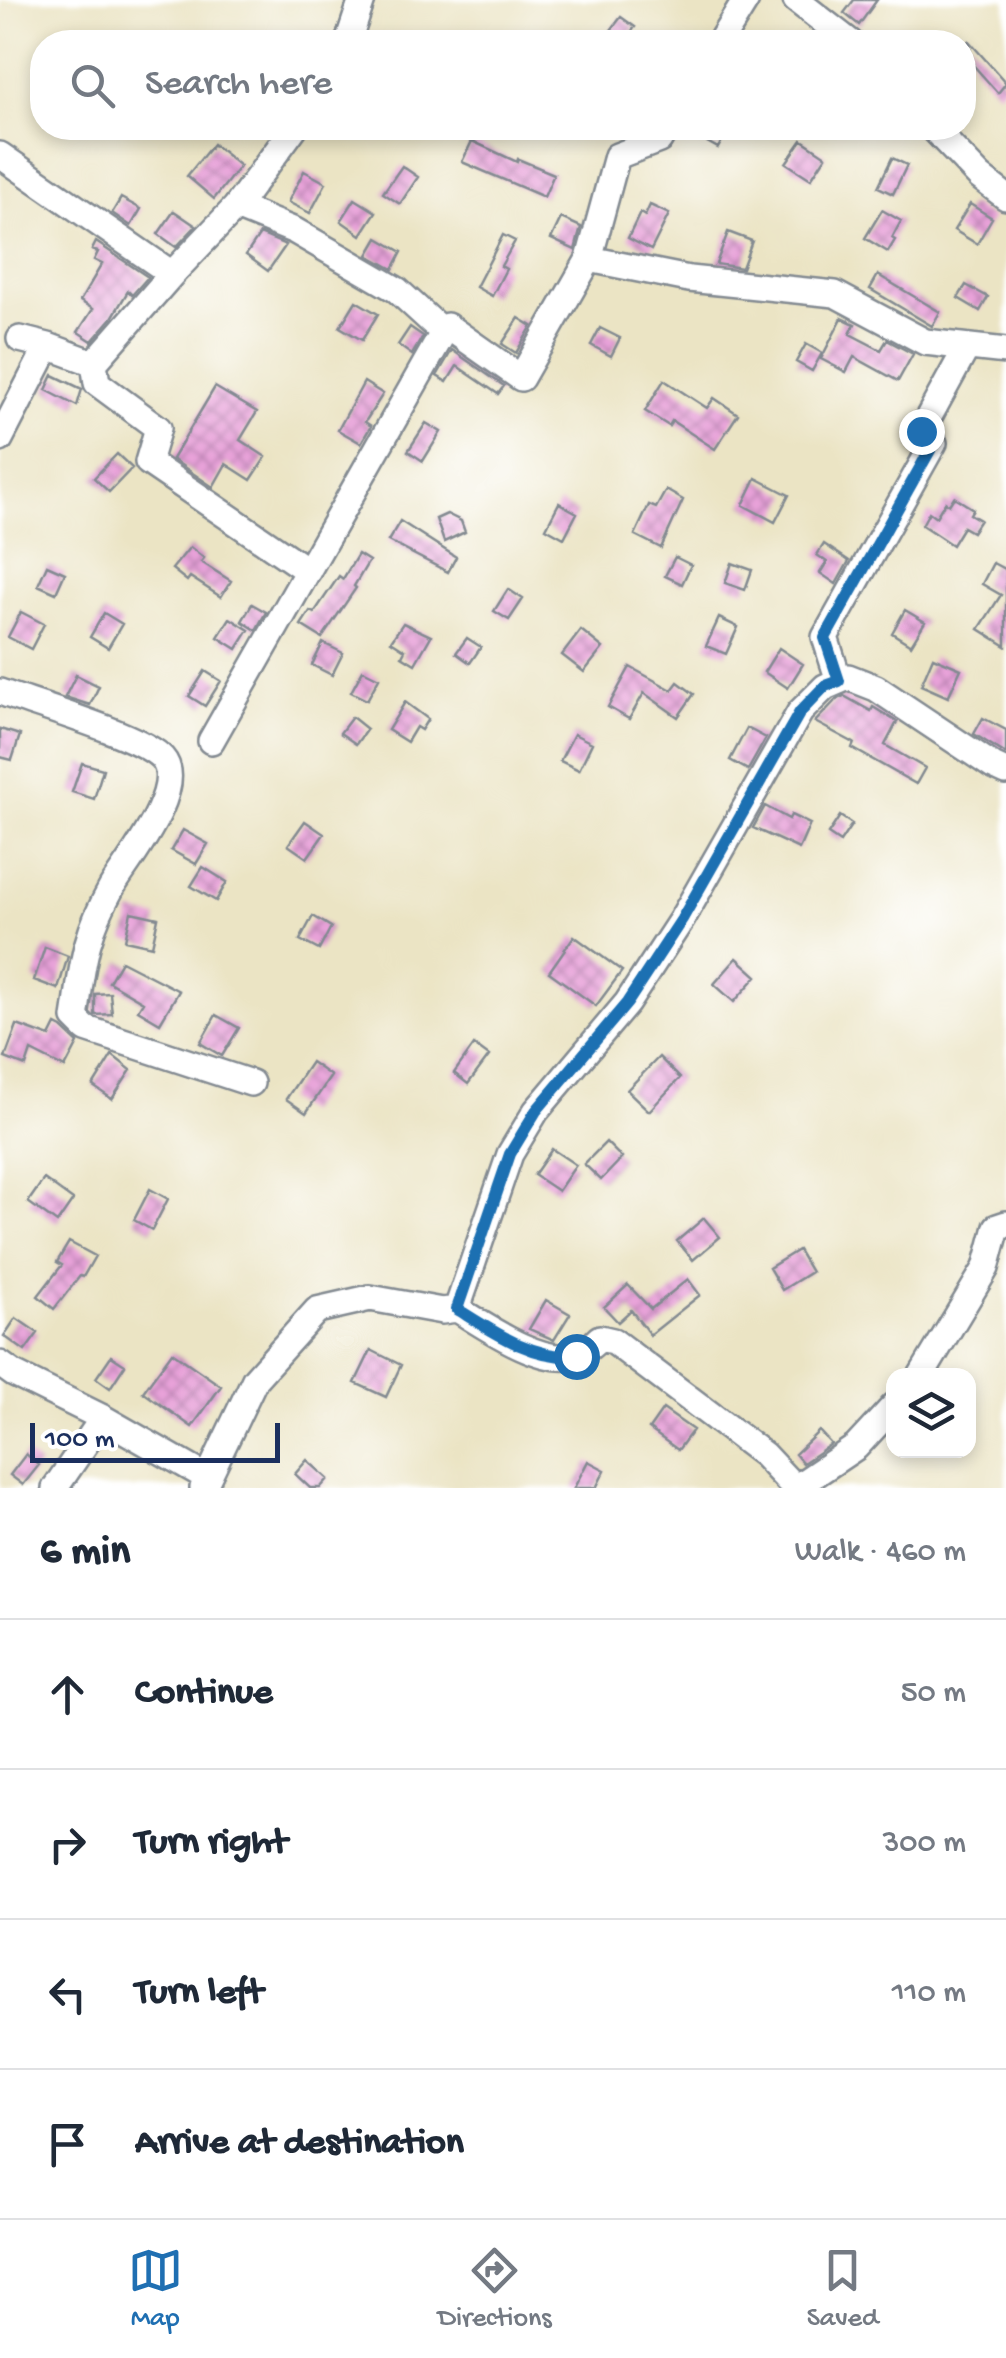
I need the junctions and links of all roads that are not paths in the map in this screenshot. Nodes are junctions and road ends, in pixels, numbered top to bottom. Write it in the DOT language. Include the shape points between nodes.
graph roads {
  1 [pos="362,0"];
  2 [pos="746,0"];
  3 [pos="796,0"];
  4 [pos="352,30"];
  5 [pos="727,30"];
  6 [pos="835,30"];
  7 [pos="285,140"];
  8 [pos="659,140"];
  9 [pos="944,140"];
  10 [pos="0,155"];
  11 [pos="1006,197"];
  12 [pos="236,208"];
  13 [pos="589,259"];
  14 [pos="172,274"];
  15 [pos="444,333"];
  16 [pos="20,339"];
  17 [pos="48,346"];
  18 [pos="967,347"];
  19 [pos="1006,351"];
  20 [pos="94,364"];
  21 [pos="0,439"];
  22 [pos="308,571"];
  23 [pos="839,681"];
  24 [pos="0,692"];
  25 [pos="211,741"];
  26 [pos="1006,772"];
  27 [pos="251,1082"];
  28 [pos="1006,1224"];
  29 [pos="457,1309"];
  30 [pos="0,1364"];
  31 [pos="926,1368"];
  32 [pos="886,1415"];
  33 [pos="102,1418"];
  34 [pos="206,1483"];
  35 [pos="55,1488"];
  36 [pos="795,1488"];
  1 -- 4 [label="street"];
  2 -- 5 [label="street"];
  3 -- 6 [label="street"];
  7 -- 12 [label="street"];
  8 -- 13 [label="street" via="617,156"];
  9 -- 11 [label="street"];
  10 -- 14 [label="street"];
  12 -- 14 [label="street"];
  12 -- 15 [label="street" via="295,230 396,290"];
  13 -- 15 [label="street" via="521,378 447,326"];
  13 -- 18 [label="street" via="689,279 835,294 926,342"];
  14 -- 20 [label="street"];
  15 -- 22 [label="street"];
  16 -- 17 [label="street"];
  17 -- 20 [label="street"];
  17 -- 21 [label="street"];
  18 -- 19 [label="street"];
  18 -- 23 [label="street" via="921,431 934,443 825,638"];
  20 -- 22 [label="street" via="97,382 158,428 148,462"];
  22 -- 25 [label="street"];
  23 -- 26 [label="street" via="848,677 876,688"];
  23 -- 29 [label="street" via="800,712 627,1003 536,1111 510,1154"];
  24 -- 27 [label="street" via="136,741 168,769 160,813 110,890 88,942 74,1018 86,1029"];
  28 -- 31 [label="street" via="996,1228 986,1268"];
  29 -- 34 [label="street" via="370,1298 318,1310 255,1378"];
  29 -- 36 [label="street" via="512,1343 558,1357 576,1356 600,1338 613,1341 764,1455"];
  30 -- 33 [label="street"];
  32 -- 36 [label="street" via="856,1448"];
  33 -- 34 [label="street"];
  33 -- 35 [label="street"];
}
